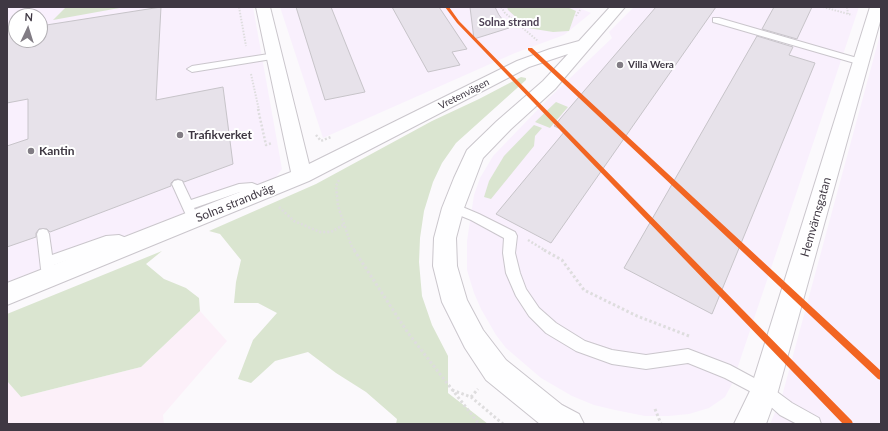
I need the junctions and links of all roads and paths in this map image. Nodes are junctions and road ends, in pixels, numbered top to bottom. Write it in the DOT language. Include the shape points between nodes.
graph roads {
  1 [pos="263,7"];
  2 [pos="501,7"];
  3 [pos="823,7"];
  4 [pos="847,7"];
  5 [pos="877,7"];
  6 [pos="611,9"];
  7 [pos="580,10"];
  8 [pos="848,14"];
  9 [pos="852,15"];
  10 [pos="576,16"];
  11 [pos="716,20"];
  12 [pos="772,43"];
  13 [pos="586,44"];
  14 [pos="544,45"];
  15 [pos="275,56"];
  16 [pos="860,66"];
  17 [pos="192,69"];
  18 [pos="313,131"];
  19 [pos="330,137"];
  20 [pos="341,175"];
  21 [pos="302,176"];
  22 [pos="178,184"];
  23 [pos="263,192"];
  24 [pos="453,208"];
  25 [pos="190,213"];
  26 [pos="343,225"];
  27 [pos="43,234"];
  28 [pos="522,237"];
  29 [pos="48,270"];
  30 [pos="7,294"];
  31 [pos="694,338"];
  32 [pos="452,390"];
  33 [pos="764,392"];
  34 [pos="655,409"];
  35 [pos="479,424"];
  36 [pos="503,424"];
  37 [pos="570,424"];
  38 [pos="661,424"];
  39 [pos="749,424"];
  40 [pos="813,424"];
  1 -- 15 [label="street"];
  2 -- 14 [label="path"];
  3 -- 8 [label="path"];
  4 -- 8 [label="path"];
  5 -- 16 [label="street, Hemvärnsgatan"];
  6 -- 13 [label="street"];
  7 -- 10 [label="path"];
  8 -- 9 [label="path"];
  11 -- 16 [label="lane"];
  12 -- 16 [label="lane"];
  13 -- 21 [label="street, Vretenvägen" via="523,64"];
  13 -- 24 [label="street" via="549,85 474,155"];
  15 -- 17 [label="lane"];
  15 -- 21 [label="street"];
  16 -- 33 [label="street, Hemvärnsgatan"];
  18 -- 19 [label="path" via="320,142"];
  20 -- 26 [label="path" via="336,186"];
  21 -- 23 [label="street, Solna strandväg"];
  22 -- 25 [label="lane"];
  23 -- 25 [label="street, Solna strandväg"];
  23 -- 26 [label="path" via="294,221 305,226 320,232 331,232"];
  24 -- 33 [label="lane" via="511,236 509,253 513,273 521,292 534,312 551,328 581,346 612,357 646,362 688,356 730,372"];
  24 -- 37 [label="street" via="445,238 445,266 455,302 474,340 496,370 552,415"];
  25 -- 29 [label="street, Solna strandväg" via="131,245"];
  26 -- 32 [label="path" via="365,269"];
  27 -- 29 [label="lane"];
  28 -- 31 [label="path" via="562,260 584,290 637,316"];
  29 -- 30 [label="street, Solna strandväg"];
  32 -- 35 [label="path"];
  32 -- 36 [label="path" via="471,397"];
  33 -- 39 [label="street, Hemvärnsgatan"];
  33 -- 40 [label="lane"];
  34 -- 38 [label="path"];
}
